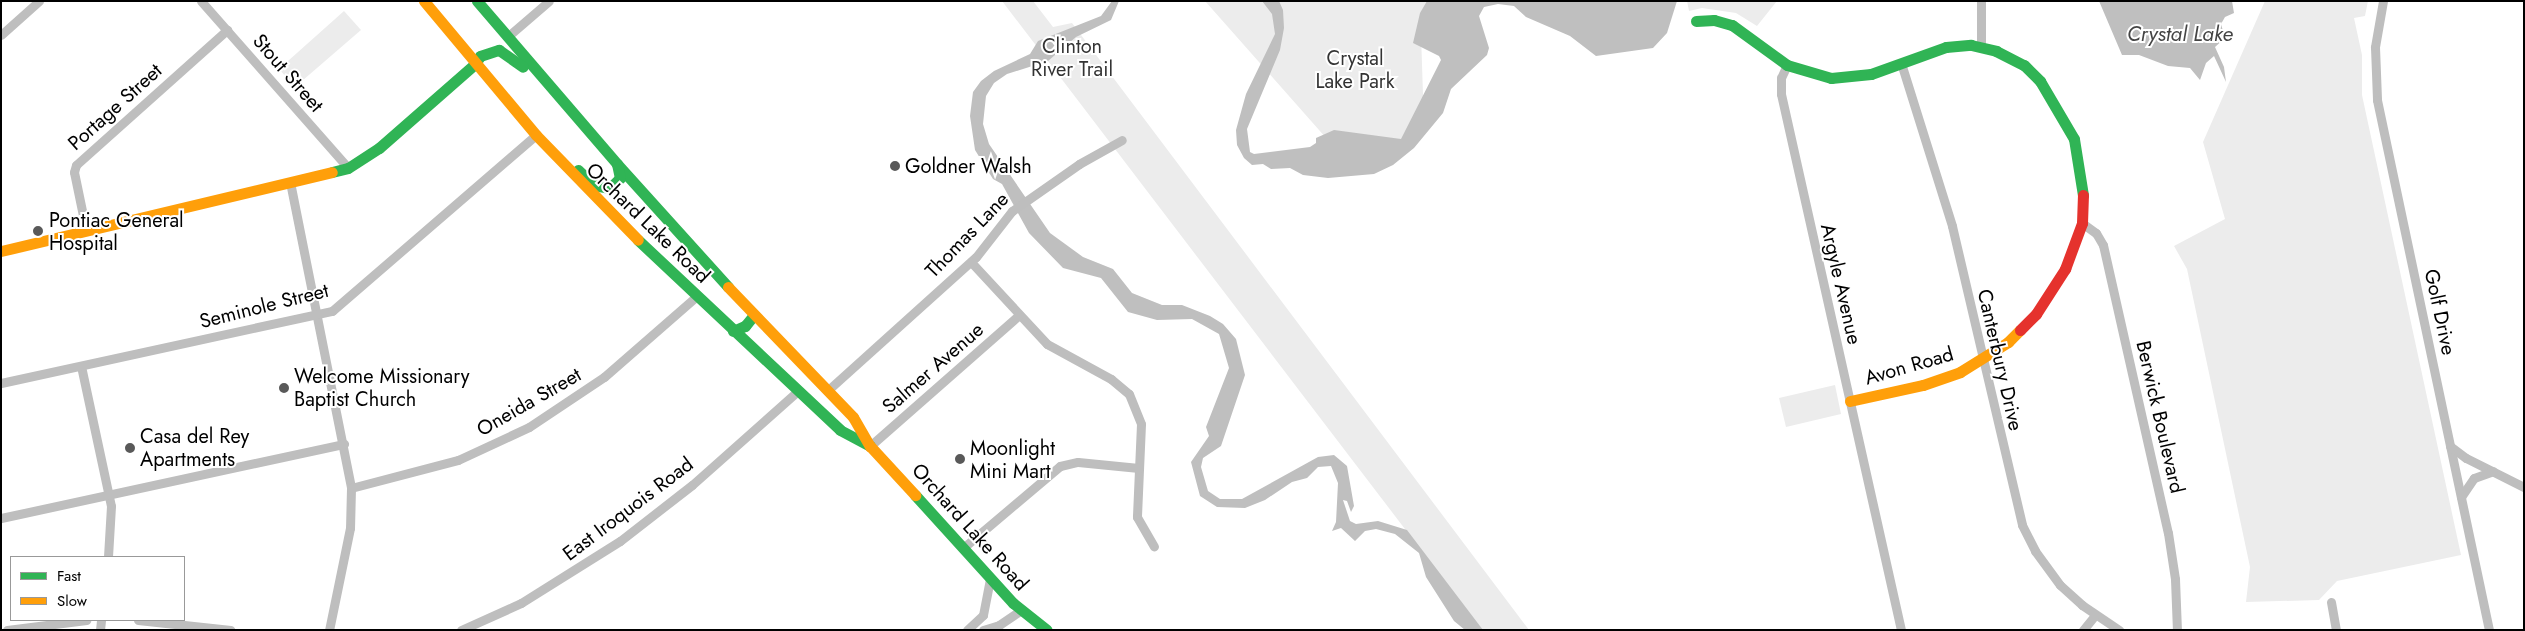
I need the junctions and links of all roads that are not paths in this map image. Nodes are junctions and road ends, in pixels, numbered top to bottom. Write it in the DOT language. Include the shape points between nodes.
graph roads {
  1 [pos="39,1"];
  2 [pos="201,1"];
  3 [pos="424,1"];
  4 [pos="477,1"];
  5 [pos="549,1"];
  6 [pos="1981,1"];
  7 [pos="2383,1"];
  8 [pos="1696,21"];
  9 [pos="227,30"];
  10 [pos="1,35"];
  11 [pos="507,37"];
  12 [pos="1981,46"];
  13 [pos="1901,63"];
  14 [pos="475,64"];
  15 [pos="1787,64"];
  16 [pos="536,135"];
  17 [pos="596,140"];
  18 [pos="1122,140"];
  19 [pos="617,164"];
  20 [pos="348,168"];
  21 [pos="290,182"];
  22 [pos="2082,223"];
  23 [pos="86,230"];
  24 [pos="1,251"];
  25 [pos="971,262"];
  26 [pos="697,296"];
  27 [pos="317,314"];
  28 [pos="754,315"];
  29 [pos="1018,316"];
  30 [pos="733,331"];
  31 [pos="1983,359"];
  32 [pos="81,366"];
  33 [pos="1,383"];
  34 [pos="798,391"];
  35 [pos="827,391"];
  36 [pos="1850,401"];
  37 [pos="344,444"];
  38 [pos="870,446"];
  39 [pos="2450,446"];
  40 [pos="1139,468"];
  41 [pos="2494,471"];
  42 [pos="2524,487"];
  43 [pos="352,488"];
  44 [pos="109,495"];
  45 [pos="2461,497"];
  46 [pos="1,518"];
  47 [pos="1154,547"];
  48 [pos="964,548"];
  49 [pos="108,556"];
  50 [pos="990,578"];
  51 [pos="2331,602"];
  52 [pos="1021,610"];
  53 [pos="2096,615"];
  54 [pos="78,621"];
  55 [pos="147,621"];
  56 [pos="7,630"];
  57 [pos="230,630"];
  58 [pos="328,630"];
  59 [pos="461,630"];
  60 [pos="967,630"];
  61 [pos="983,630"];
  62 [pos="1047,630"];
  63 [pos="1901,630"];
  64 [pos="2083,630"];
  65 [pos="2119,630"];
  66 [pos="2177,630"];
  67 [pos="2336,630"];
  68 [pos="2489,630"];
  1 -- 10 [label="street"];
  2 -- 9 [label="street, Stout Street"];
  3 -- 14 [label="main road, Orchard Lake Road"];
  4 -- 11 [label="main road, Orchard Lake Road"];
  5 -- 11 [label="street"];
  6 -- 12 [label="street"];
  7 -- 39 [label="street, Golf Drive" via="2375,47 2377,100"];
  8 -- 15 [label="main road, Avon Road" via="1718,21 1737,27"];
  9 -- 20 [label="street, Stout Street"];
  9 -- 23 [label="street, Portage Street" via="76,164 74,174"];
  11 -- 17 [label="main road, Orchard Lake Road"];
  12 -- 13 [label="main road, Avon Road" via="1946,47"];
  12 -- 22 [label="main road, Avon Road" via="2004,53 2030,70 2064,117 2083,172"];
  13 -- 15 [label="main road, Avon Road" via="1864,76 1841,78 1813,74"];
  13 -- 31 [label="street, Canterbury Drive" via="1946,204"];
  14 -- 16 [label="main road, Orchard Lake Road"];
  14 -- 17 [label="main road" via="487,52 499,50 508,54 517,60 584,136"];
  14 -- 20 [label="main road" via="379,148"];
  15 -- 36 [label="street, Argyle Avenue" via="1781,78 1780,94"];
  16 -- 19 [label="main road" via="549,136 594,185 603,188 616,184 620,178"];
  16 -- 26 [label="main road, Orchard Lake Road" via="612,216"];
  16 -- 27 [label="street, Seminole Street" via="339,307"];
  17 -- 19 [label="main road, Orchard Lake Road"];
  18 -- 25 [label="street, Thomas Lane" via="1012,211"];
  19 -- 28 [label="main road, Orchard Lake Road"];
  20 -- 21 [label="main road"];
  21 -- 23 [label="main road"];
  21 -- 27 [label="street"];
  22 -- 31 [label="main road, Avon Road" via="2065,269 2043,305 2019,332"];
  22 -- 66 [label="street, Berwick Boulevard" via="2096,233 2103,245 2170,542"];
  23 -- 24 [label="main road"];
  25 -- 29 [label="street"];
  25 -- 35 [label="street, Thomas Lane"];
  26 -- 30 [label="main road, Orchard Lake Road"];
  26 -- 43 [label="street, Oneida Street" via="604,377 529,427 442,465"];
  27 -- 32 [label="street, Seminole Street"];
  27 -- 37 [label="street"];
  28 -- 30 [label="main road" via="745,326"];
  28 -- 35 [label="main road, Orchard Lake Road"];
  29 -- 38 [label="street, Salmer Avenue"];
  29 -- 40 [label="street" via="1057,352 1111,379 1129,394 1141,424"];
  30 -- 34 [label="main road, Orchard Lake Road"];
  31 -- 36 [label="main road, Avon Road" via="1936,381"];
  31 -- 53 [label="street, Canterbury Drive" via="2014,501 2028,538 2060,585"];
  32 -- 33 [label="street, Seminole Street"];
  32 -- 44 [label="street"];
  34 -- 38 [label="main road, Orchard Lake Road" via="840,430"];
  34 -- 59 [label="street, East Iroquois Road" via="692,485 620,541 520,603"];
  35 -- 38 [label="main road, Orchard Lake Road" via="853,417"];
  36 -- 63 [label="street, Argyle Avenue"];
  37 -- 43 [label="street"];
  37 -- 44 [label="street"];
  38 -- 48 [label="main road, Orchard Lake Road"];
  39 -- 41 [label="street" via="2466,458"];
  39 -- 45 [label="street, Golf Drive"];
  40 -- 47 [label="street" via="1137,517"];
  40 -- 48 [label="street" via="1078,462 1060,466"];
  41 -- 42 [label="street"];
  41 -- 45 [label="street" via="2474,478"];
  43 -- 58 [label="street" via="350,528"];
  44 -- 46 [label="street"];
  44 -- 49 [label="street" via="112,512"];
  45 -- 68 [label="street, Golf Drive"];
  48 -- 50 [label="main road, Orchard Lake Road"];
  50 -- 52 [label="main road, Orchard Lake Road"];
  50 -- 60 [label="street" via="983,615"];
  51 -- 67 [label="street"];
  52 -- 61 [label="street" via="999,625"];
  52 -- 62 [label="main road, Orchard Lake Road"];
  53 -- 64 [label="street"];
  53 -- 65 [label="street, Canterbury Drive"];
  54 -- 56 [label="street"];
  55 -- 57 [label="street"];
}
